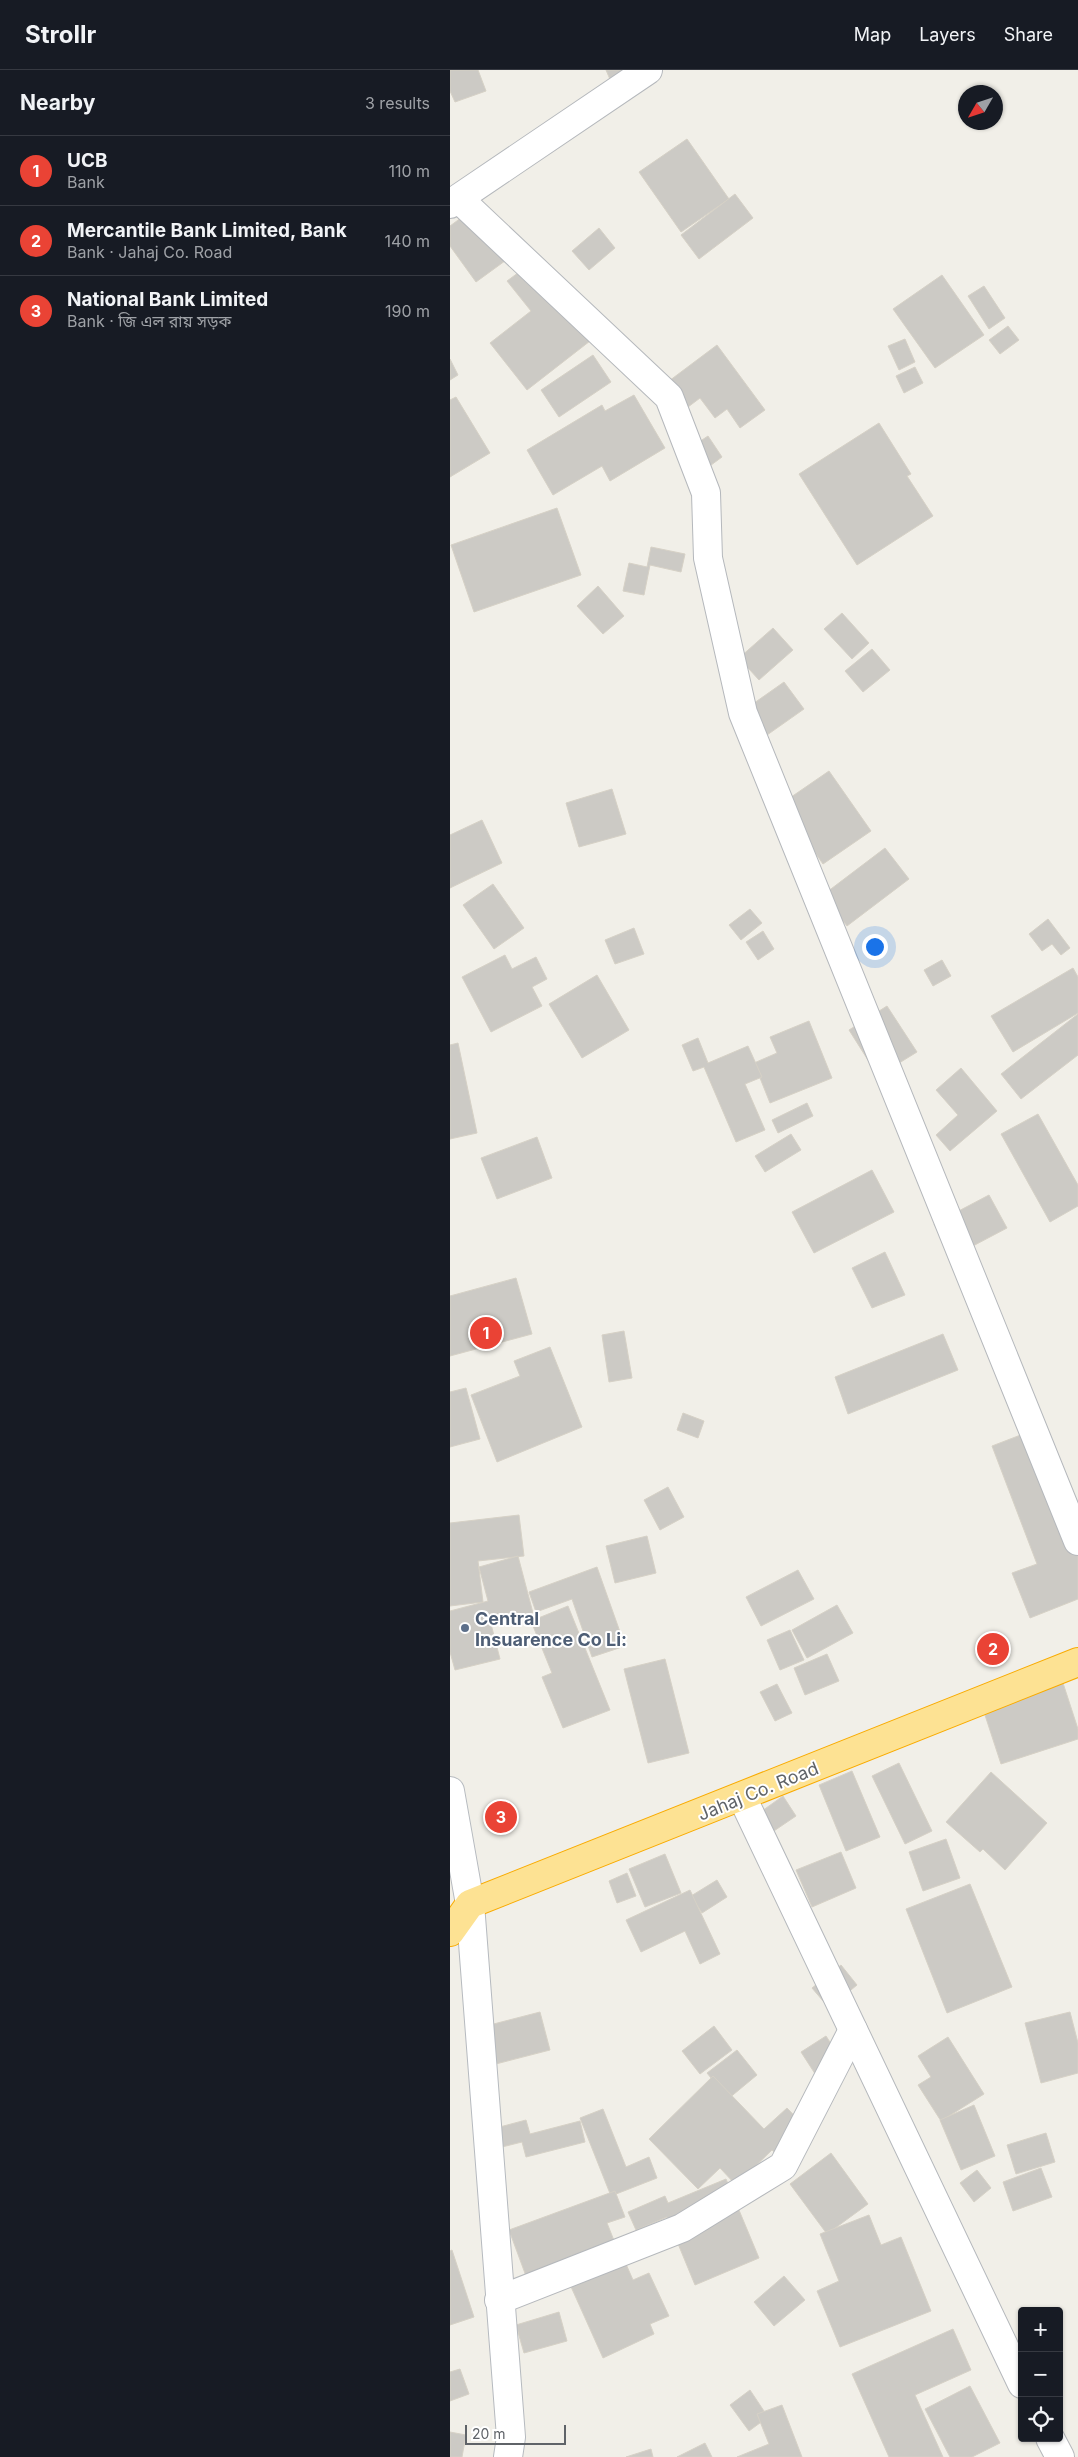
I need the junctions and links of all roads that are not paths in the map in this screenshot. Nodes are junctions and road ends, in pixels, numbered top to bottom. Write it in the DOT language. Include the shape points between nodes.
graph roads {
  1 [pos="648,70"];
  2 [pos="454,202"];
  3 [pos="1078,1541"];
  4 [pos="1078,1662"];
  5 [pos="450,1791"];
  6 [pos="742,1797"];
  7 [pos="470,1904"];
  8 [pos="450,1932"];
  9 [pos="853,2030"];
  10 [pos="499,2300"];
  11 [pos="1018,2376"];
  12 [pos="1052,2442"];
  13 [pos="508,2457"];
  14 [pos="1060,2457"];
  1 -- 2 [label="street"];
  2 -- 3 [label="street" via="668,397 706,493 708,558 743,713"];
  4 -- 6 [label="highway, Jahaj Co. Road"];
  5 -- 7 [label="street"];
  6 -- 7 [label="highway, Jahaj Co. Road"];
  6 -- 9 [label="street"];
  7 -- 8 [label="highway"];
  7 -- 10 [label="street"];
  9 -- 10 [label="street" via="783,2166 682,2228"];
  9 -- 11 [label="street"];
  10 -- 13 [label="street" via="511,2437"];
  12 -- 14 [label="street"];
}
